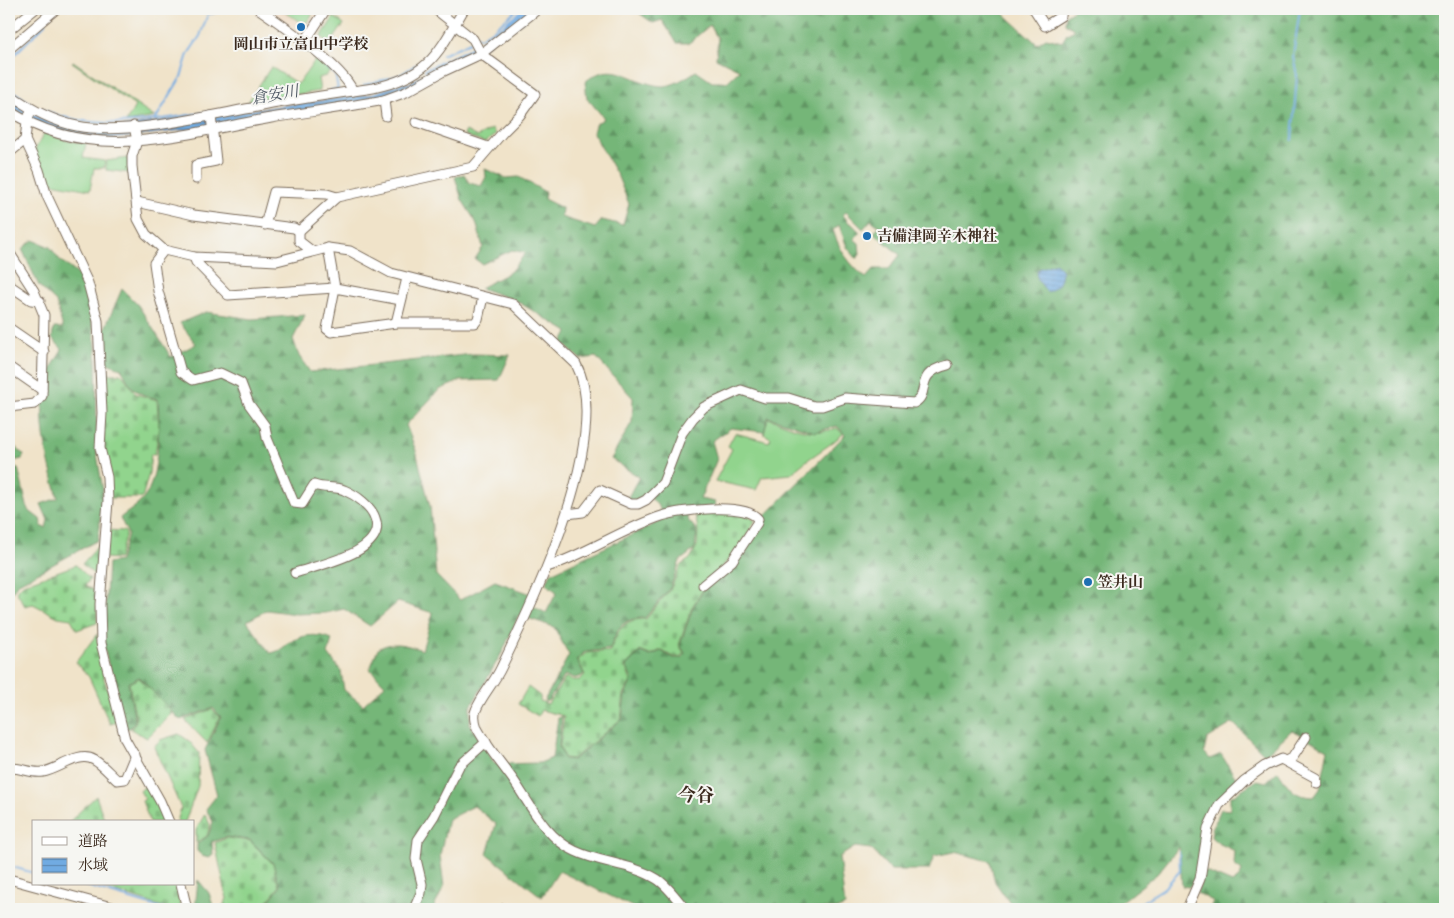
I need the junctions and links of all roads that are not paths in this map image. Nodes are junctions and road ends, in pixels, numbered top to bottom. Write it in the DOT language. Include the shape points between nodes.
graph roads {
  1 [pos="34,9"];
  2 [pos="56,9"];
  3 [pos="259,9"];
  4 [pos="326,9"];
  5 [pos="435,9"];
  6 [pos="464,9"];
  7 [pos="538,9"];
  8 [pos="1034,9"];
  9 [pos="1062,9"];
  10 [pos="455,24"];
  11 [pos="9,30"];
  12 [pos="304,43"];
  13 [pos="9,49"];
  14 [pos="478,51"];
  15 [pos="353,91"];
  16 [pos="9,94"];
  17 [pos="376,96"];
  18 [pos="31,110"];
  19 [pos="9,111"];
  20 [pos="386,116"];
  21 [pos="416,122"];
  22 [pos="212,123"];
  23 [pos="30,124"];
  24 [pos="134,128"];
  25 [pos="24,140"];
  26 [pos="137,141"];
  27 [pos="488,147"];
  28 [pos="9,153"];
  29 [pos="196,180"];
  30 [pos="337,197"];
  31 [pos="136,202"];
  32 [pos="265,226"];
  33 [pos="299,231"];
  34 [pos="328,248"];
  35 [pos="164,250"];
  36 [pos="312,251"];
  37 [pos="9,252"];
  38 [pos="194,257"];
  39 [pos="406,278"];
  40 [pos="9,285"];
  41 [pos="335,288"];
  42 [pos="483,296"];
  43 [pos="401,300"];
  44 [pos="40,301"];
  45 [pos="396,323"];
  46 [pos="9,328"];
  47 [pos="44,352"];
  48 [pos="948,365"];
  49 [pos="9,367"];
  50 [pos="42,390"];
  51 [pos="9,408"];
  52 [pos="567,514"];
  53 [pos="547,567"];
  54 [pos="295,572"];
  55 [pos="703,585"];
  56 [pos="1306,737"];
  57 [pos="486,742"];
  58 [pos="135,755"];
  59 [pos="1286,761"];
  60 [pos="9,768"];
  61 [pos="1318,783"];
  62 [pos="168,820"];
  63 [pos="9,879"];
  64 [pos="32,885"];
  65 [pos="35,886"];
  66 [pos="181,886"];
  67 [pos="119,909"];
  68 [pos="187,909"];
  69 [pos="414,909"];
  70 [pos="685,909"];
  71 [pos="1187,909"];
  1 -- 11 [label="street"];
  2 -- 13 [label="street"];
  3 -- 12 [label="street"];
  4 -- 12 [label="street"];
  5 -- 10 [label="street"];
  6 -- 10 [label="street"];
  7 -- 14 [label="street"];
  8 -- 9 [label="street" via="1045,26 1061,16"];
  10 -- 14 [label="street" via="473,39"];
  10 -- 17 [label="street" via="434,59"];
  12 -- 15 [label="street" via="343,76"];
  14 -- 17 [label="street" via="406,92"];
  14 -- 27 [label="street" via="535,94 520,115"];
  15 -- 17 [label="street"];
  15 -- 22 [label="street"];
  16 -- 18 [label="street"];
  17 -- 20 [label="street"];
  17 -- 22 [label="street"];
  18 -- 23 [label="street"];
  18 -- 24 [label="street" via="79,127"];
  19 -- 23 [label="street"];
  21 -- 27 [label="street"];
  22 -- 24 [label="street"];
  22 -- 26 [label="street"];
  22 -- 29 [label="street" via="216,161 196,165"];
  23 -- 25 [label="street"];
  23 -- 26 [label="street" via="71,138 97,142"];
  24 -- 26 [label="street"];
  25 -- 28 [label="street"];
  25 -- 58 [label="street" via="88,282 98,322 102,413 100,448 108,500 100,604 101,643 125,738"];
  26 -- 31 [label="street" via="132,156"];
  27 -- 30 [label="street" via="473,167"];
  30 -- 32 [label="street" via="274,192"];
  30 -- 33 [label="street"];
  31 -- 32 [label="street"];
  31 -- 35 [label="street" via="138,219 146,234"];
  32 -- 33 [label="street"];
  33 -- 36 [label="street" via="299,241"];
  34 -- 36 [label="street"];
  34 -- 39 [label="street" via="350,250 377,267"];
  34 -- 41 [label="street"];
  35 -- 38 [label="street"];
  35 -- 54 [label="street" via="154,264 158,291 181,372 193,380 220,373 241,383 249,404 265,426 294,503 302,504 314,485 344,490 368,505 374,513 376,533 363,549"];
  36 -- 38 [label="street" via="277,261"];
  37 -- 44 [label="street"];
  38 -- 41 [label="street" via="228,295"];
  39 -- 42 [label="street"];
  39 -- 43 [label="street"];
  40 -- 44 [label="street" via="31,300"];
  41 -- 43 [label="street"];
  41 -- 45 [label="street" via="327,328 331,332"];
  42 -- 45 [label="street" via="475,323"];
  42 -- 52 [label="street" via="513,304 576,364 583,377 583,448"];
  43 -- 45 [label="street"];
  44 -- 47 [label="street" via="45,326"];
  46 -- 47 [label="street"];
  47 -- 50 [label="street"];
  48 -- 52 [label="street" via="929,372 920,397 914,402 845,398 814,406 788,398 764,398 741,390 704,407 693,418 682,433 663,483 646,500 631,504 600,490 583,512"];
  49 -- 50 [label="street"];
  50 -- 51 [label="street" via="38,402"];
  52 -- 53 [label="street"];
  53 -- 55 [label="street" via="668,514 727,508 755,515 757,523 737,555"];
  53 -- 57 [label="street" via="501,670 476,710 476,723"];
  56 -- 59 [label="street" via="1293,757"];
  57 -- 69 [label="street" via="459,766 418,840 416,859 422,884"];
  57 -- 70 [label="street" via="557,840 575,852 657,879"];
  58 -- 60 [label="street" via="125,779 117,780 93,759 84,757 45,772"];
  58 -- 62 [label="street"];
  59 -- 61 [label="street" via="1316,778"];
  59 -- 71 [label="street" via="1281,759 1265,766 1219,806 1208,828 1200,879"];
  63 -- 64 [label="street"];
  65 -- 67 [label="street"];
  66 -- 68 [label="street"];
}
